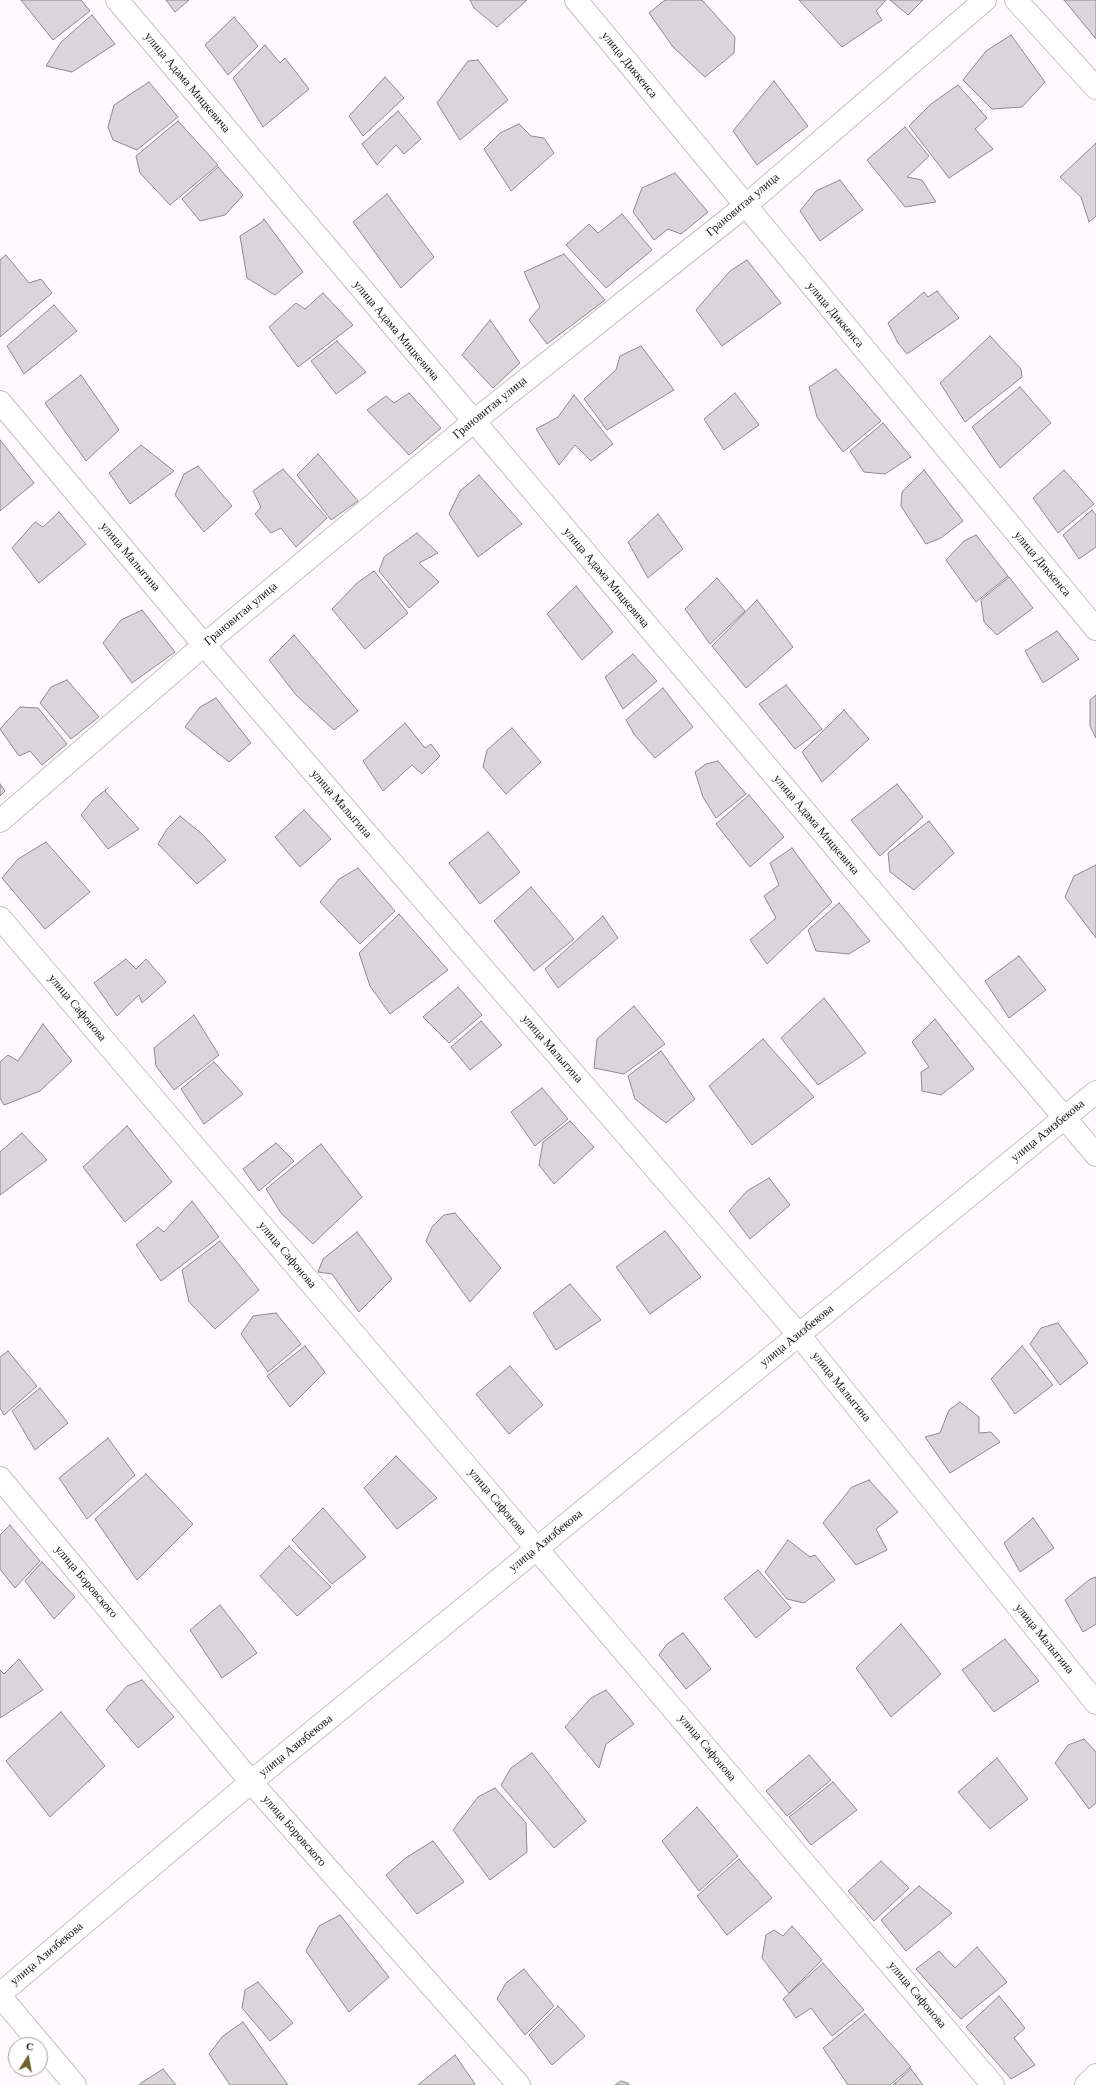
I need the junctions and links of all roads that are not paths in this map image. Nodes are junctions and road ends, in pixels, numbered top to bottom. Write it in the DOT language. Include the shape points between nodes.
graph roads {
  1 [pos="117,0"];
  2 [pos="576,0"];
  3 [pos="985,0"];
  4 [pos="1016,0"];
  5 [pos="1096,88"];
  6 [pos="744,206"];
  7 [pos="0,402"];
  8 [pos="473,422"];
  9 [pos="1096,629"];
  10 [pos="204,645"];
  11 [pos="0,820"];
  12 [pos="0,918"];
  13 [pos="1096,1092"];
  14 [pos="1065,1118"];
  15 [pos="1096,1155"];
  16 [pos="799,1335"];
  17 [pos="0,1478"];
  18 [pos="537,1549"];
  19 [pos="1096,1703"];
  20 [pos="252,1782"];
  21 [pos="0,1995"];
  22 [pos="1096,2075"];
  23 [pos="75,2085"];
  24 [pos="519,2085"];
  25 [pos="993,2085"];
  26 [pos="1086,2085"];
  1 -- 8 [label="street, улица Адама Мицкевича"];
  2 -- 6 [label="street, улица Диккенса"];
  3 -- 6 [label="street, Грановитая улица"];
  4 -- 5 [label="street"];
  6 -- 8 [label="street, Грановитая улица"];
  6 -- 9 [label="street, улица Диккенса"];
  7 -- 10 [label="street, улица Малыгина"];
  8 -- 10 [label="street, Грановитая улица"];
  8 -- 14 [label="street, улица Адама Мицкевича"];
  10 -- 11 [label="street, Грановитая улица"];
  10 -- 16 [label="street, улица Малыгина"];
  12 -- 18 [label="street, улица Сафонова"];
  13 -- 14 [label="street, улица Азизбекова"];
  14 -- 15 [label="street, улица Адама Мицкевича"];
  14 -- 16 [label="street, улица Азизбекова"];
  16 -- 18 [label="street, улица Азизбекова"];
  16 -- 19 [label="street, улица Малыгина"];
  17 -- 20 [label="street, улица Боровского"];
  18 -- 20 [label="street, улица Азизбекова"];
  18 -- 25 [label="street, улица Сафонова"];
  20 -- 21 [label="street, улица Азизбекова"];
  20 -- 24 [label="street, улица Боровского"];
  21 -- 23 [label="street"];
  22 -- 26 [label="street"];
}
